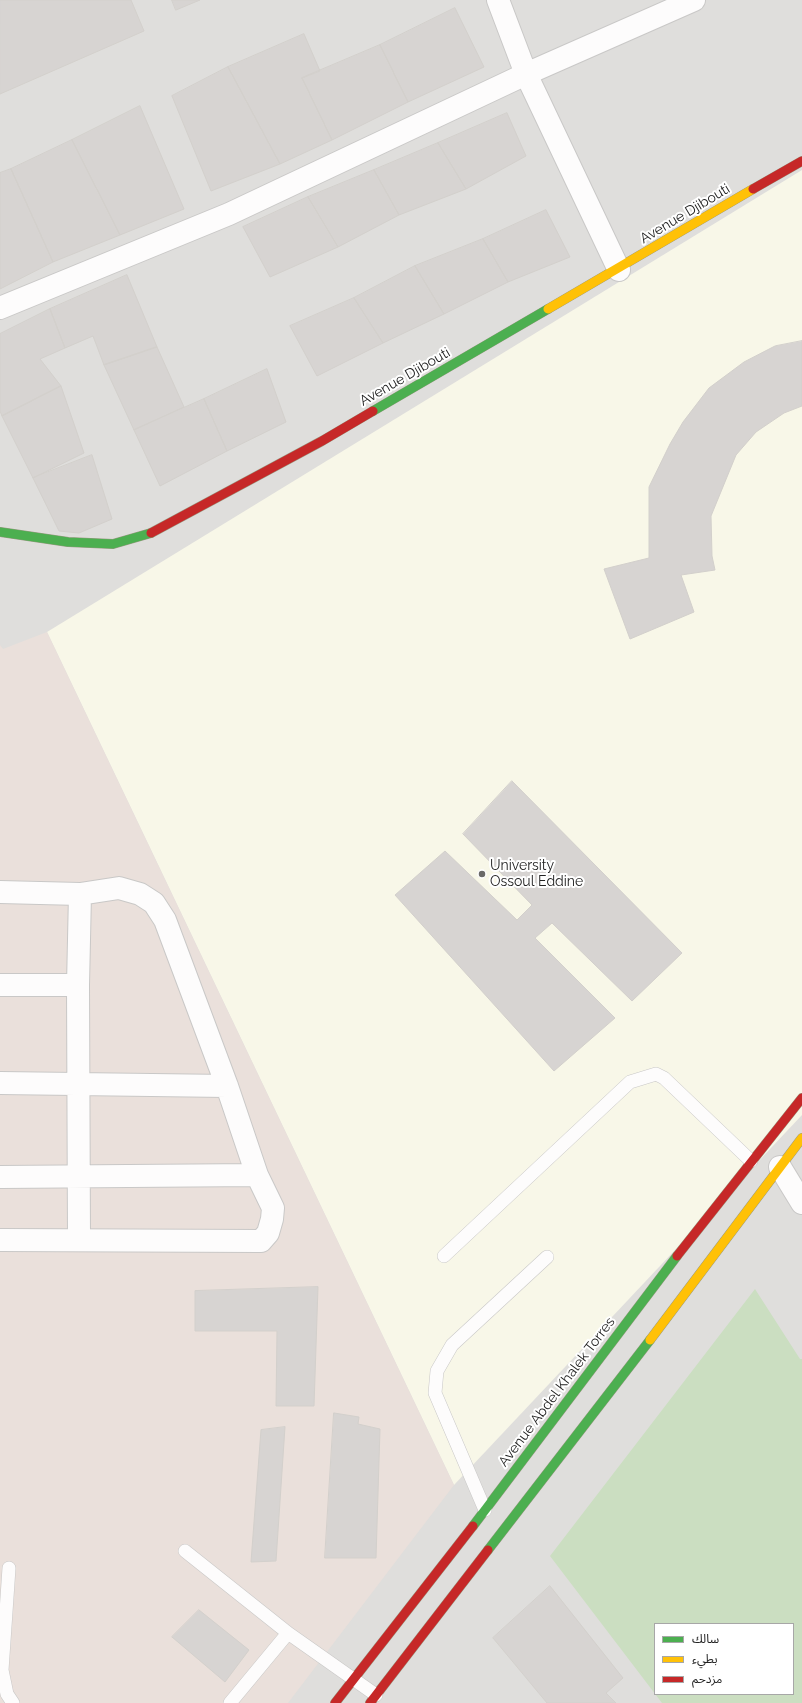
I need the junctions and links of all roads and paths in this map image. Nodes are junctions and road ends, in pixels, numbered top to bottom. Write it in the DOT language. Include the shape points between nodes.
graph roads {
  1 [pos="498,0"];
  2 [pos="694,0"];
  3 [pos="526,74"];
  4 [pos="802,162"];
  5 [pos="619,270"];
  6 [pos="0,308"];
  7 [pos="0,532"];
  8 [pos="0,892"];
  9 [pos="80,894"];
  10 [pos="0,985"];
  11 [pos="78,985"];
  12 [pos="0,1083"];
  13 [pos="79,1084"];
  14 [pos="227,1086"];
  15 [pos="802,1098"];
  16 [pos="802,1138"];
  17 [pos="751,1161"];
  18 [pos="780,1167"];
  19 [pos="257,1175"];
  20 [pos="0,1177"];
  21 [pos="79,1177"];
  22 [pos="802,1203"];
  23 [pos="0,1240"];
  24 [pos="79,1240"];
  25 [pos="444,1256"];
  26 [pos="547,1257"];
  27 [pos="485,1510"];
  28 [pos="185,1551"];
  29 [pos="9,1568"];
  30 [pos="288,1633"];
  31 [pos="353,1679"];
  32 [pos="373,1699"];
  33 [pos="13,1703"];
  34 [pos="230,1703"];
  35 [pos="335,1703"];
  1 -- 3 [label="street"];
  2 -- 3 [label="street"];
  3 -- 5 [label="street"];
  3 -- 6 [label="street" via="229,214"];
  4 -- 5 [label="main road, Avenue Djibouti"];
  5 -- 7 [label="main road, Avenue Djibouti" via="322,441 156,531 113,544 68,542"];
  8 -- 9 [label="street"];
  9 -- 11 [label="street"];
  9 -- 14 [label="street" via="119,888 140,894 154,903 165,920"];
  10 -- 11 [label="street"];
  11 -- 13 [label="street"];
  12 -- 13 [label="street"];
  13 -- 14 [label="street"];
  13 -- 21 [label="street"];
  14 -- 19 [label="street"];
  15 -- 17 [label="main road, Avenue Abdel Khalek Torres"];
  16 -- 18 [label="main road"];
  17 -- 25 [label="lane" via="664,1078 656,1074 646,1076 630,1082"];
  17 -- 27 [label="main road, Avenue Abdel Khalek Torres"];
  18 -- 22 [label="street"];
  18 -- 32 [label="main road"];
  19 -- 21 [label="street"];
  19 -- 24 [label="street" via="272,1208 268,1233 261,1241"];
  20 -- 21 [label="street"];
  21 -- 24 [label="street"];
  23 -- 24 [label="street"];
  26 -- 27 [label="lane" via="452,1345 436,1371 436,1393"];
  27 -- 31 [label="main road, Avenue Abdel Khalek Torres"];
  28 -- 30 [label="lane"];
  29 -- 33 [label="lane" via="2,1670 6,1694"];
  30 -- 31 [label="lane"];
  30 -- 34 [label="lane"];
  31 -- 32 [label="lane"];
  31 -- 35 [label="main road, Avenue Abdel Khalek Torres"];
}
